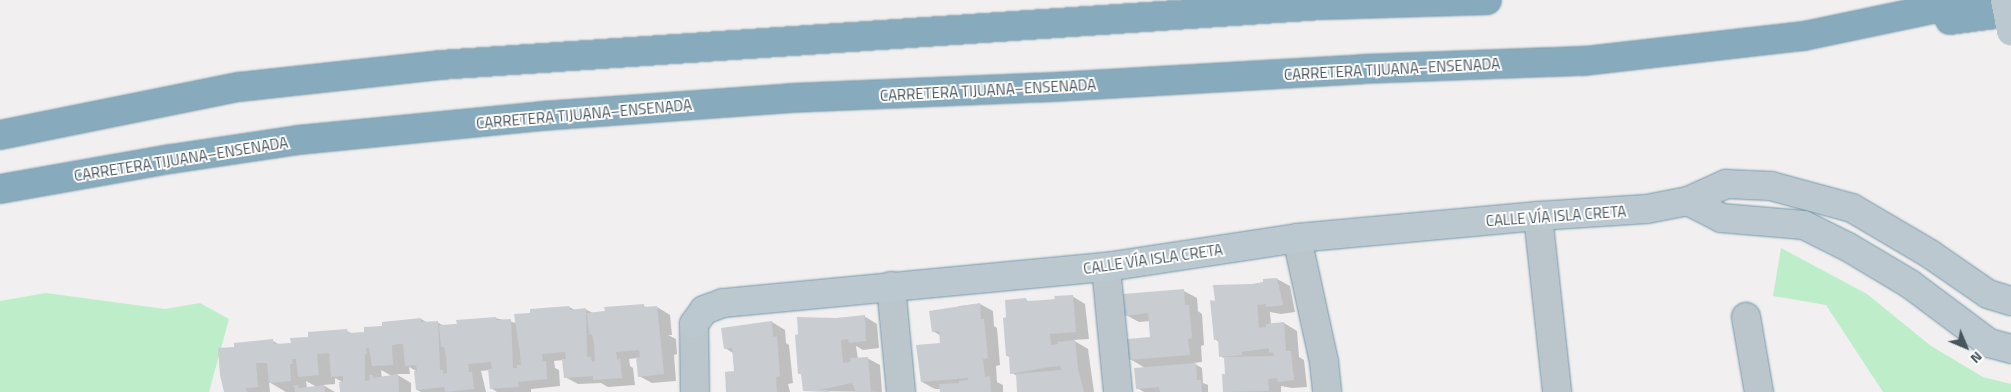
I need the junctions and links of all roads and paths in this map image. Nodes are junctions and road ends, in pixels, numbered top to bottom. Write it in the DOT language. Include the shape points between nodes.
graph roads {
  1 [pos="1486,0"];
  2 [pos="1976,0"];
  3 [pos="2005,0"];
  4 [pos="2011,12"];
  5 [pos="1884,20"];
  6 [pos="2011,31"];
  7 [pos="0,135"];
  8 [pos="0,189"];
  9 [pos="1688,202"];
  10 [pos="1538,216"];
  11 [pos="1296,238"];
  12 [pos="1930,254"];
  13 [pos="1106,267"];
  14 [pos="1910,284"];
  15 [pos="890,286"];
  16 [pos="2011,300"];
  17 [pos="1746,318"];
  18 [pos="2011,349"];
  19 [pos="695,392"];
  20 [pos="902,392"];
  21 [pos="1118,392"];
  22 [pos="1327,392"];
  23 [pos="1557,392"];
  24 [pos="1759,392"];
  1 -- 7 [label="highway" via="1322,6 440,65 239,87"];
  2 -- 5 [label="highway, CARRETERA TIJUANA–ENSENADA"];
  3 -- 6 [label="street, bridge"];
  4 -- 5 [label="highway" via="1962,19"];
  5 -- 8 [label="highway, CARRETERA TIJUANA–ENSENADA" via="1804,36 1584,61 791,98 542,116 298,140"];
  9 -- 10 [label="street, CALLE VÍA ISLA CRETA" via="1647,209"];
  9 -- 12 [label="street, CALLE VÍA ISLA CRETA" via="1726,184 1771,186 1852,208"];
  9 -- 14 [label="street" via="1721,218 1804,225"];
  10 -- 11 [label="street, CALLE VÍA ISLA CRETA"];
  10 -- 23 [label="street"];
  11 -- 13 [label="street, CALLE VÍA ISLA CRETA"];
  11 -- 22 [label="street" via="1324,362"];
  12 -- 14 [label="street"];
  12 -- 16 [label="street, CALLE VÍA ISLA CRETA" via="1988,294"];
  13 -- 15 [label="street, CALLE VÍA ISLA CRETA"];
  13 -- 21 [label="street"];
  14 -- 18 [label="street" via="1989,343"];
  15 -- 19 [label="street, CALLE VÍA ISLA CRETA" via="723,303 704,310 694,324"];
  15 -- 20 [label="street"];
  17 -- 24 [label="street"];
}
